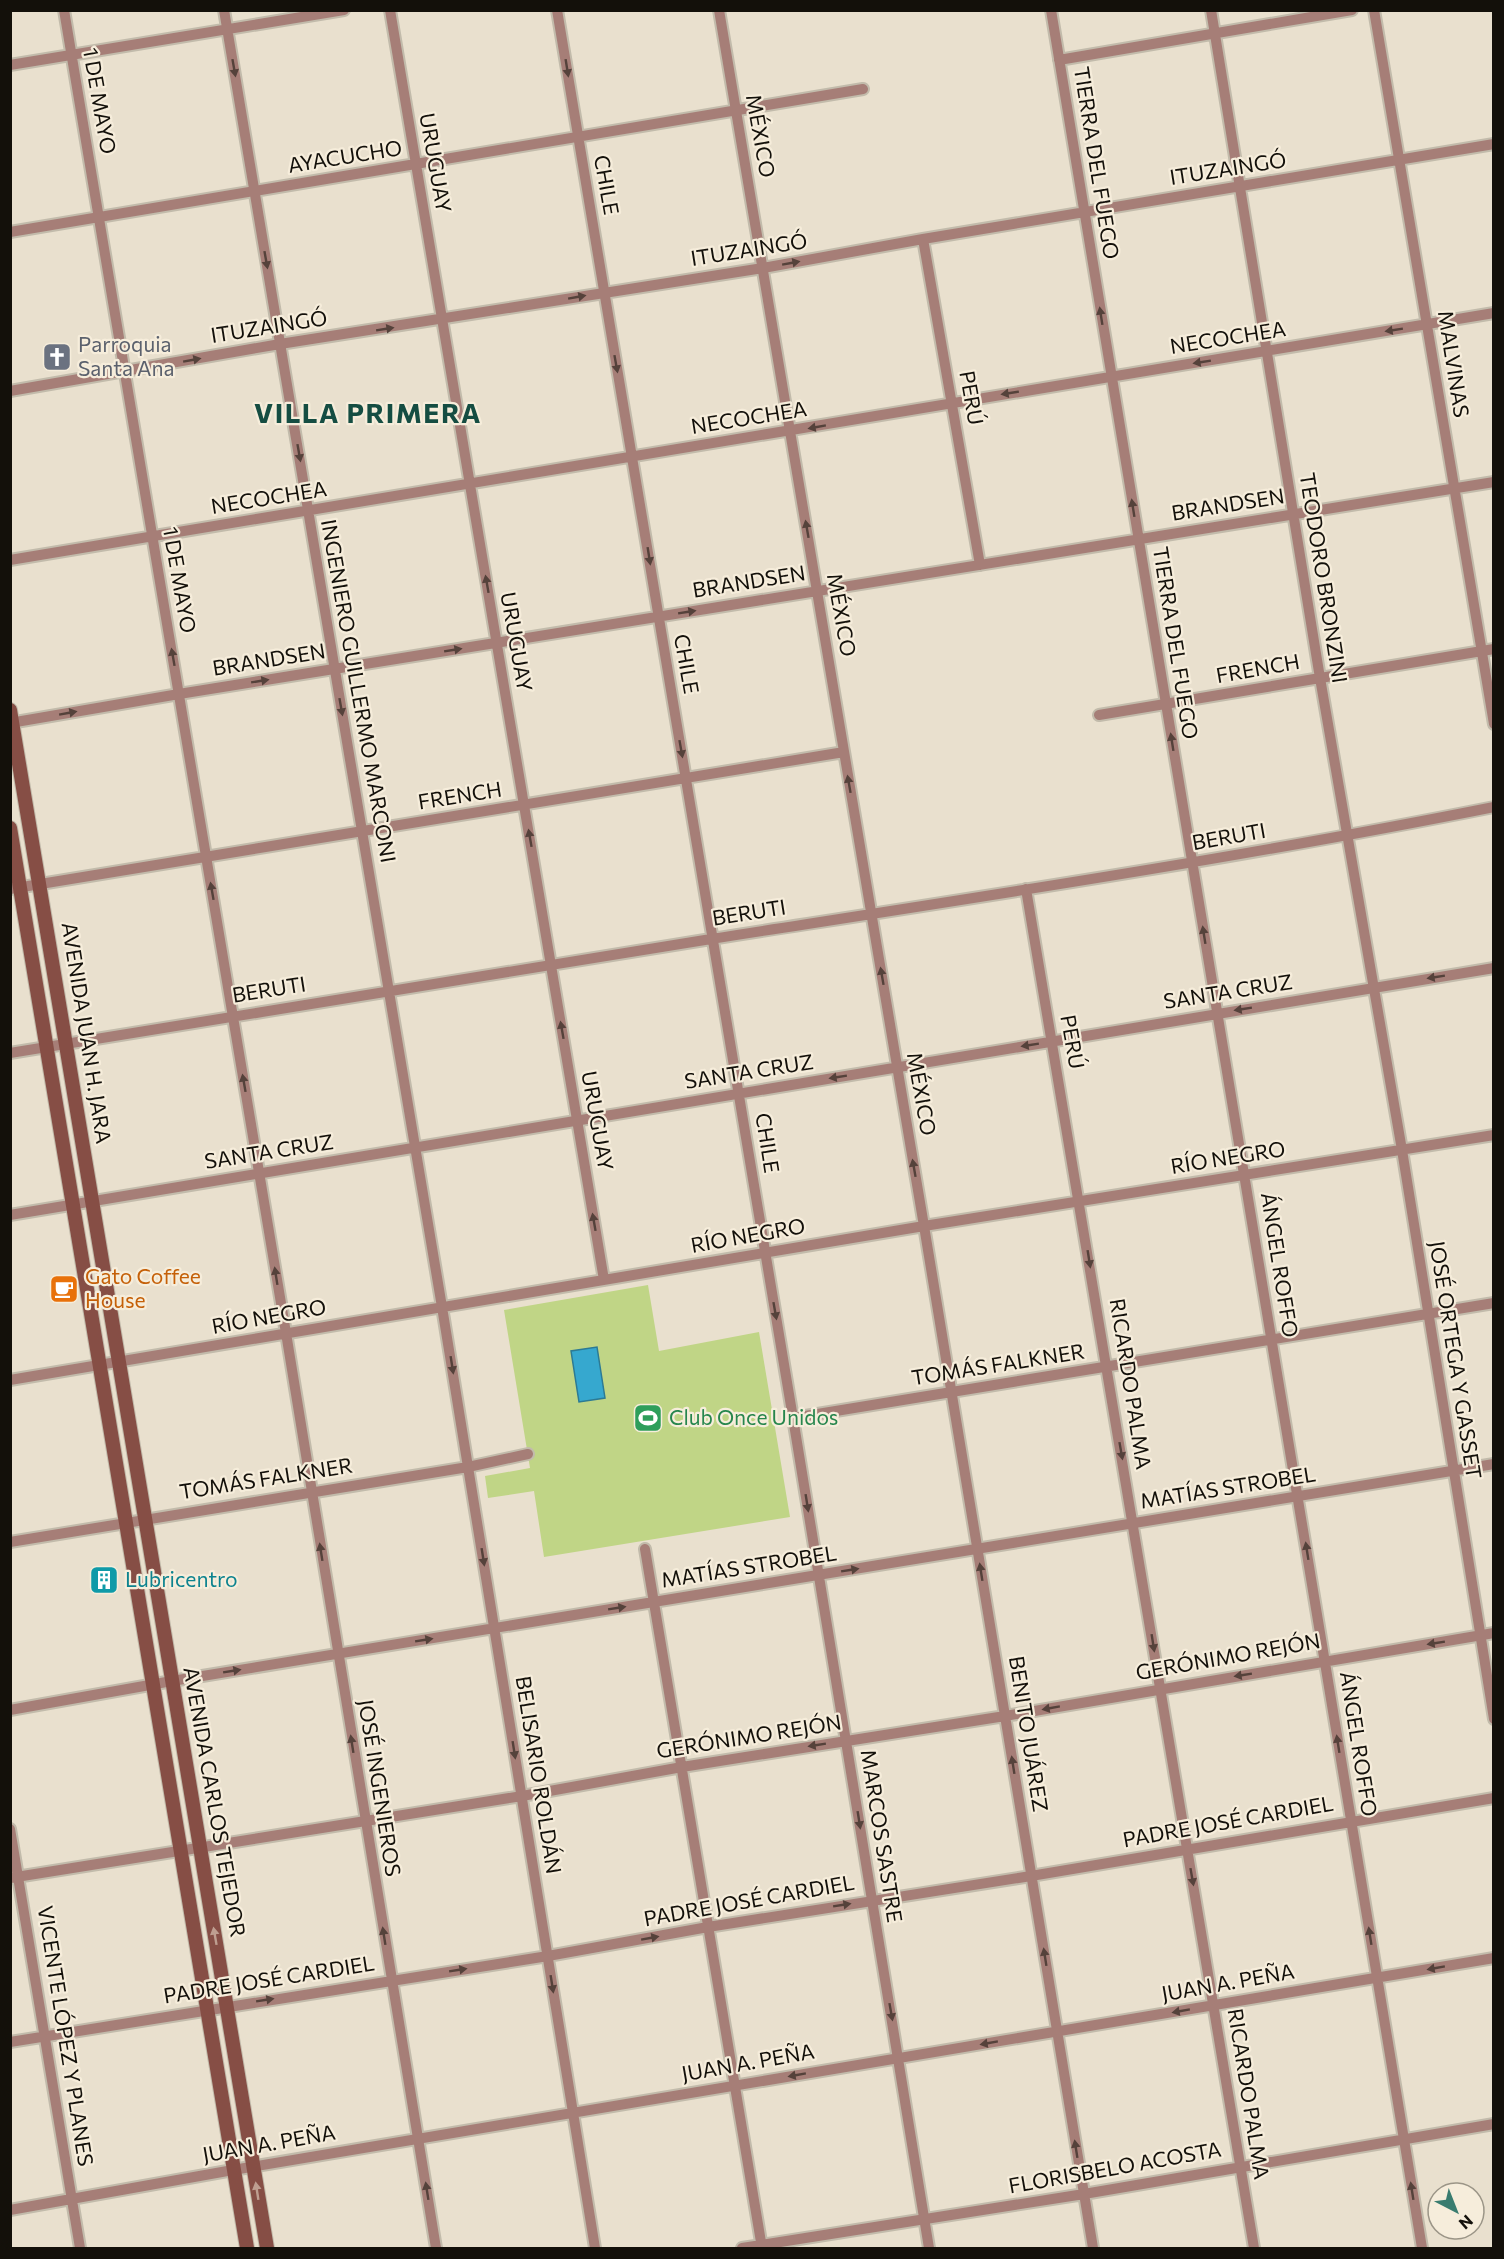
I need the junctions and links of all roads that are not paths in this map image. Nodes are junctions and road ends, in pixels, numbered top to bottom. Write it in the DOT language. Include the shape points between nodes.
graph roads {
  1 [pos="64,10"];
  2 [pos="224,10"];
  3 [pos="344,10"];
  4 [pos="390,10"];
  5 [pos="557,10"];
  6 [pos="719,10"];
  7 [pos="1051,10"];
  8 [pos="1211,10"];
  9 [pos="1352,10"];
  10 [pos="1374,10"];
  11 [pos="228,30"];
  12 [pos="1215,34"];
  13 [pos="71,55"];
  14 [pos="1059,60"];
  15 [pos="10,65"];
  16 [pos="863,89"];
  17 [pos="736,112"];
  18 [pos="579,138"];
  19 [pos="1494,144"];
  20 [pos="1399,160"];
  21 [pos="416,165"];
  22 [pos="1240,187"];
  23 [pos="255,192"];
  24 [pos="1084,212"];
  25 [pos="99,218"];
  26 [pos="10,232"];
  27 [pos="923,239"];
  28 [pos="763,268"];
  29 [pos="604,292"];
  30 [pos="1494,314"];
  31 [pos="442,320"];
  32 [pos="1427,324"];
  33 [pos="280,344"];
  34 [pos="1266,351"];
  35 [pos="125,372"];
  36 [pos="1111,376"];
  37 [pos="10,391"];
  38 [pos="952,403"];
  39 [pos="790,432"];
  40 [pos="632,456"];
  41 [pos="1494,482"];
  42 [pos="470,483"];
  43 [pos="1454,488"];
  44 [pos="308,512"];
  45 [pos="1293,514"];
  46 [pos="152,537"];
  47 [pos="1138,539"];
  48 [pos="10,560"];
  49 [pos="980,565"];
  50 [pos="817,591"];
  51 [pos="659,616"];
  52 [pos="496,643"];
  53 [pos="1494,649"];
  54 [pos="1481,651"];
  55 [pos="335,669"];
  56 [pos="1320,678"];
  57 [pos="179,694"];
  58 [pos="1166,705"];
  59 [pos="1099,716"];
  60 [pos="11,719"];
  61 [pos="1494,724"];
  62 [pos="844,752"];
  63 [pos="686,778"];
  64 [pos="524,806"];
  65 [pos="1494,807"];
  66 [pos="10,828"];
  67 [pos="362,831"];
  68 [pos="1347,837"];
  69 [pos="206,857"];
  70 [pos="1192,863"];
  71 [pos="40,884"];
  72 [pos="16,888"];
  73 [pos="1026,890"];
  74 [pos="871,914"];
  75 [pos="713,939"];
  76 [pos="551,964"];
  77 [pos="1494,968"];
  78 [pos="1372,988"];
  79 [pos="389,990"];
  80 [pos="1217,1013"];
  81 [pos="233,1016"];
  82 [pos="1052,1041"];
  83 [pos="66,1043"];
  84 [pos="47,1047"];
  85 [pos="10,1053"];
  86 [pos="897,1067"];
  87 [pos="739,1094"];
  88 [pos="577,1120"];
  89 [pos="1494,1135"];
  90 [pos="415,1147"];
  91 [pos="1402,1150"];
  92 [pos="259,1173"];
  93 [pos="1245,1175"];
  94 [pos="92,1201"];
  95 [pos="1079,1201"];
  96 [pos="74,1204"];
  97 [pos="10,1215"];
  98 [pos="924,1226"];
  99 [pos="765,1253"];
  100 [pos="604,1280"];
  101 [pos="1494,1303"];
  102 [pos="442,1307"];
  103 [pos="1428,1314"];
  104 [pos="286,1333"];
  105 [pos="1272,1340"];
  106 [pos="119,1362"];
  107 [pos="100,1365"];
  108 [pos="1107,1367"];
  109 [pos="10,1380"];
  110 [pos="951,1392"];
  111 [pos="793,1418"];
  112 [pos="528,1454"];
  113 [pos="1494,1464"];
  114 [pos="468,1467"];
  115 [pos="1452,1470"];
  116 [pos="310,1491"];
  117 [pos="1298,1496"];
  118 [pos="145,1519"];
  119 [pos="127,1522"];
  120 [pos="1133,1523"];
  121 [pos="10,1542"];
  122 [pos="645,1549"];
  123 [pos="977,1549"];
  124 [pos="818,1575"];
  125 [pos="654,1602"];
  126 [pos="494,1628"];
  127 [pos="1494,1633"];
  128 [pos="1480,1635"];
  129 [pos="338,1654"];
  130 [pos="1325,1661"];
  131 [pos="172,1681"];
  132 [pos="153,1684"];
  133 [pos="1161,1688"];
  134 [pos="10,1710"];
  135 [pos="1005,1716"];
  136 [pos="1494,1719"];
  137 [pos="846,1740"];
  138 [pos="682,1767"];
  139 [pos="522,1796"];
  140 [pos="1494,1798"];
  141 [pos="365,1820"];
  142 [pos="1351,1821"];
  143 [pos="10,1829"];
  144 [pos="200,1847"];
  145 [pos="1187,1848"];
  146 [pos="181,1850"];
  147 [pos="1031,1876"];
  148 [pos="14,1877"];
  149 [pos="872,1900"];
  150 [pos="708,1927"];
  151 [pos="548,1956"];
  152 [pos="1494,1958"];
  153 [pos="1377,1978"];
  154 [pos="392,1980"];
  155 [pos="1214,2005"];
  156 [pos="227,2006"];
  157 [pos="207,2010"];
  158 [pos="1057,2031"];
  159 [pos="45,2037"];
  160 [pos="10,2042"];
  161 [pos="898,2058"];
  162 [pos="735,2085"];
  163 [pos="573,2113"];
  164 [pos="1494,2124"];
  165 [pos="418,2139"];
  166 [pos="1404,2139"];
  167 [pos="253,2166"];
  168 [pos="1240,2166"];
  169 [pos="233,2170"];
  170 [pos="1084,2194"];
  171 [pos="72,2200"];
  172 [pos="10,2210"];
  173 [pos="924,2218"];
  174 [pos="762,2247"];
  175 [pos="80,2248"];
  176 [pos="247,2248"];
  177 [pos="267,2248"];
  178 [pos="436,2248"];
  179 [pos="595,2248"];
  180 [pos="742,2248"];
  181 [pos="929,2248"];
  182 [pos="1093,2248"];
  183 [pos="1254,2248"];
  184 [pos="1422,2248"];
  1 -- 13 [label="street, 1 DE MAYO"];
  2 -- 11 [label="street, INGENIERO GUILLERMO MARCONI"];
  3 -- 11 [label="street"];
  4 -- 21 [label="street, URUGUAY"];
  5 -- 18 [label="street, CHILE, one-way"];
  6 -- 17 [label="street, MÉXICO"];
  7 -- 14 [label="street, TIERRA DEL FUEGO"];
  8 -- 12 [label="street, TEODORO BRONZINI"];
  9 -- 12 [label="street"];
  10 -- 20 [label="street, MALVINAS"];
  11 -- 13 [label="street"];
  11 -- 23 [label="street, INGENIERO GUILLERMO MARCONI, one-way"];
  12 -- 14 [label="street"];
  12 -- 22 [label="street, TEODORO BRONZINI"];
  13 -- 15 [label="street"];
  13 -- 25 [label="street, 1 DE MAYO"];
  14 -- 24 [label="street, TIERRA DEL FUEGO"];
  16 -- 17 [label="street, AYACUCHO"];
  17 -- 18 [label="street, AYACUCHO"];
  17 -- 28 [label="street, MÉXICO"];
  18 -- 21 [label="street, AYACUCHO"];
  18 -- 29 [label="street, CHILE"];
  19 -- 20 [label="street, ITUZAINGÓ"];
  20 -- 22 [label="street, ITUZAINGÓ"];
  20 -- 32 [label="street, MALVINAS"];
  21 -- 23 [label="street, AYACUCHO"];
  21 -- 31 [label="street, URUGUAY"];
  22 -- 24 [label="street, ITUZAINGÓ"];
  22 -- 34 [label="street, TEODORO BRONZINI"];
  23 -- 25 [label="street, AYACUCHO"];
  23 -- 33 [label="street, INGENIERO GUILLERMO MARCONI, one-way"];
  24 -- 27 [label="street, ITUZAINGÓ"];
  36 -- 24 [label="street, TIERRA DEL FUEGO, one-way"];
  25 -- 26 [label="street, AYACUCHO"];
  25 -- 35 [label="street, 1 DE MAYO"];
  28 -- 27 [label="street, ITUZAINGÓ, one-way"];
  27 -- 38 [label="street, PERÚ"];
  28 -- 29 [label="street, ITUZAINGÓ"];
  28 -- 39 [label="street, MÉXICO"];
  31 -- 29 [label="street, ITUZAINGÓ, one-way"];
  29 -- 40 [label="street, CHILE, one-way"];
  30 -- 32 [label="street, NECOCHEA"];
  33 -- 31 [label="street, ITUZAINGÓ, one-way"];
  31 -- 42 [label="street, URUGUAY"];
  32 -- 34 [label="street, NECOCHEA, one-way"];
  32 -- 43 [label="street, MALVINAS"];
  35 -- 33 [label="street, ITUZAINGÓ, one-way"];
  33 -- 44 [label="street, INGENIERO GUILLERMO MARCONI, one-way"];
  34 -- 36 [label="street, NECOCHEA, one-way"];
  34 -- 45 [label="street, TEODORO BRONZINI"];
  35 -- 37 [label="street, ITUZAINGÓ"];
  35 -- 46 [label="street, 1 DE MAYO"];
  36 -- 38 [label="street, NECOCHEA, one-way"];
  47 -- 36 [label="street, TIERRA DEL FUEGO, one-way"];
  38 -- 39 [label="street, NECOCHEA, one-way"];
  38 -- 49 [label="street, PERÚ"];
  39 -- 40 [label="street, NECOCHEA"];
  50 -- 39 [label="street, MÉXICO, one-way"];
  40 -- 42 [label="street, NECOCHEA"];
  40 -- 51 [label="street, CHILE, one-way"];
  41 -- 43 [label="street, BRANDSEN"];
  42 -- 44 [label="street, NECOCHEA"];
  52 -- 42 [label="street, URUGUAY, one-way"];
  43 -- 45 [label="street, BRANDSEN"];
  43 -- 54 [label="street, MALVINAS"];
  44 -- 46 [label="street, NECOCHEA"];
  44 -- 55 [label="street, INGENIERO GUILLERMO MARCONI"];
  45 -- 47 [label="street, BRANDSEN"];
  45 -- 56 [label="street, TEODORO BRONZINI"];
  46 -- 48 [label="street, NECOCHEA"];
  57 -- 46 [label="street, 1 DE MAYO, one-way"];
  47 -- 49 [label="street, BRANDSEN"];
  47 -- 58 [label="street, TIERRA DEL FUEGO"];
  49 -- 50 [label="street, BRANDSEN"];
  51 -- 50 [label="street, BRANDSEN, one-way"];
  50 -- 62 [label="street, MÉXICO"];
  51 -- 52 [label="street, BRANDSEN"];
  51 -- 63 [label="street, CHILE, one-way"];
  55 -- 52 [label="street, BRANDSEN, one-way"];
  52 -- 64 [label="street, URUGUAY"];
  53 -- 54 [label="street, FRENCH"];
  54 -- 56 [label="street, FRENCH"];
  54 -- 61 [label="street, MALVINAS"];
  57 -- 55 [label="street, BRANDSEN, one-way"];
  55 -- 67 [label="street, INGENIERO GUILLERMO MARCONI, one-way"];
  56 -- 58 [label="street, FRENCH"];
  56 -- 68 [label="street, TEODORO BRONZINI"];
  60 -- 57 [label="street, BRANDSEN, one-way"];
  57 -- 69 [label="street, 1 DE MAYO"];
  58 -- 59 [label="street, FRENCH"];
  70 -- 58 [label="street, TIERRA DEL FUEGO, one-way"];
  60 -- 71 [label="main road, AVENIDA JUAN H. JARA"];
  62 -- 63 [label="street, FRENCH"];
  74 -- 62 [label="street, MÉXICO, one-way"];
  63 -- 64 [label="street, FRENCH"];
  63 -- 75 [label="street, CHILE"];
  64 -- 67 [label="street, FRENCH"];
  76 -- 64 [label="street, URUGUAY, one-way"];
  65 -- 68 [label="street, BERUTI"];
  66 -- 72 [label="main road, AVENIDA JUAN H. JARA"];
  67 -- 69 [label="street, FRENCH"];
  67 -- 79 [label="street, INGENIERO GUILLERMO MARCONI"];
  68 -- 70 [label="street, BERUTI"];
  68 -- 78 [label="street, TEODORO BRONZINI"];
  69 -- 71 [label="street, FRENCH"];
  81 -- 69 [label="street, 1 DE MAYO, one-way"];
  70 -- 73 [label="street, BERUTI"];
  80 -- 70 [label="street, TIERRA DEL FUEGO, one-way"];
  71 -- 72 [label="street, FRENCH"];
  71 -- 83 [label="main road, AVENIDA JUAN H. JARA"];
  72 -- 84 [label="main road, AVENIDA JUAN H. JARA"];
  73 -- 74 [label="street, BERUTI"];
  73 -- 82 [label="street, PERÚ"];
  74 -- 75 [label="street, BERUTI"];
  86 -- 74 [label="street, MÉXICO, one-way"];
  75 -- 76 [label="street, BERUTI"];
  75 -- 87 [label="street, CHILE"];
  76 -- 79 [label="street, BERUTI"];
  88 -- 76 [label="street, URUGUAY, one-way"];
  77 -- 78 [label="street, SANTA CRUZ, one-way"];
  78 -- 80 [label="street, SANTA CRUZ, one-way"];
  78 -- 91 [label="street, TEODORO BRONZINI"];
  79 -- 81 [label="street, BERUTI"];
  79 -- 90 [label="street, INGENIERO GUILLERMO MARCONI"];
  80 -- 82 [label="street, SANTA CRUZ"];
  80 -- 93 [label="street, TIERRA DEL FUEGO"];
  81 -- 83 [label="street, BERUTI"];
  92 -- 81 [label="street, 1 DE MAYO, one-way"];
  82 -- 86 [label="street, SANTA CRUZ, one-way"];
  82 -- 95 [label="street, PERÚ"];
  83 -- 84 [label="street, BERUTI"];
  83 -- 94 [label="main road, AVENIDA JUAN H. JARA"];
  84 -- 85 [label="street, BERUTI"];
  84 -- 96 [label="main road, AVENIDA JUAN H. JARA"];
  86 -- 87 [label="street, SANTA CRUZ, one-way"];
  98 -- 86 [label="street, MÉXICO, one-way"];
  87 -- 88 [label="street, SANTA CRUZ"];
  87 -- 99 [label="street, CHILE"];
  88 -- 90 [label="street, SANTA CRUZ"];
  100 -- 88 [label="street, URUGUAY, one-way"];
  89 -- 91 [label="street, RÍO NEGRO"];
  90 -- 92 [label="street, SANTA CRUZ"];
  90 -- 102 [label="street, INGENIERO GUILLERMO MARCONI"];
  91 -- 93 [label="street, RÍO NEGRO"];
  91 -- 103 [label="street, JOSÉ ORTEGA Y GASSET"];
  92 -- 94 [label="street, SANTA CRUZ"];
  104 -- 92 [label="street, 1 DE MAYO, one-way"];
  93 -- 95 [label="street, RÍO NEGRO"];
  93 -- 105 [label="street, ÁNGEL ROFFO"];
  94 -- 96 [label="street, SANTA CRUZ"];
  94 -- 106 [label="main road, AVENIDA JUAN H. JARA"];
  95 -- 98 [label="street, RÍO NEGRO"];
  95 -- 108 [label="street, RICARDO PALMA, one-way"];
  96 -- 97 [label="street, SANTA CRUZ"];
  96 -- 107 [label="main road, AVENIDA JUAN H. JARA"];
  98 -- 99 [label="street, RÍO NEGRO"];
  98 -- 110 [label="street, BENITO JUÁREZ"];
  99 -- 100 [label="street, RÍO NEGRO"];
  99 -- 111 [label="street, MARCOS SASTRE, one-way"];
  100 -- 102 [label="street, RÍO NEGRO"];
  101 -- 103 [label="street, TOMÁS FALKNER"];
  102 -- 104 [label="street, RÍO NEGRO"];
  102 -- 114 [label="street, BELISARIO ROLDÁN, one-way"];
  103 -- 105 [label="street, TOMÁS FALKNER"];
  103 -- 115 [label="street, JOSÉ ORTEGA Y GASSET"];
  104 -- 106 [label="street, RÍO NEGRO"];
  104 -- 116 [label="street, JOSÉ INGENIEROS"];
  105 -- 108 [label="street, TOMÁS FALKNER"];
  105 -- 117 [label="street, ÁNGEL ROFFO"];
  106 -- 107 [label="street, RÍO NEGRO"];
  106 -- 118 [label="main road, AVENIDA CARLOS TEJEDOR"];
  107 -- 109 [label="street, RÍO NEGRO"];
  107 -- 119 [label="main road, AVENIDA CARLOS TEJEDOR"];
  108 -- 110 [label="street, TOMÁS FALKNER"];
  108 -- 120 [label="street, RICARDO PALMA, one-way"];
  110 -- 111 [label="street, TOMÁS FALKNER"];
  110 -- 123 [label="street, BENITO JUÁREZ"];
  111 -- 124 [label="street, MARCOS SASTRE, one-way"];
  112 -- 114 [label="street, TOMÁS FALKNER"];
  113 -- 115 [label="street, MATÍAS STROBEL"];
  114 -- 116 [label="street, TOMÁS FALKNER"];
  114 -- 126 [label="street, BELISARIO ROLDÁN, one-way"];
  115 -- 117 [label="street, MATÍAS STROBEL"];
  115 -- 128 [label="street, JOSÉ ORTEGA Y GASSET"];
  116 -- 118 [label="street, TOMÁS FALKNER"];
  129 -- 116 [label="street, JOSÉ INGENIEROS, one-way"];
  117 -- 120 [label="street, MATÍAS STROBEL"];
  130 -- 117 [label="street, ÁNGEL ROFFO, one-way"];
  118 -- 119 [label="street, TOMÁS FALKNER"];
  118 -- 131 [label="main road, AVENIDA CARLOS TEJEDOR"];
  119 -- 121 [label="street, TOMÁS FALKNER"];
  119 -- 132 [label="main road, AVENIDA CARLOS TEJEDOR"];
  120 -- 123 [label="street, MATÍAS STROBEL"];
  120 -- 133 [label="street, RICARDO PALMA, one-way"];
  122 -- 125 [label="street"];
  124 -- 123 [label="street, MATÍAS STROBEL, one-way"];
  135 -- 123 [label="street, BENITO JUÁREZ, one-way"];
  124 -- 125 [label="street, MATÍAS STROBEL"];
  124 -- 137 [label="street, MARCOS SASTRE"];
  126 -- 125 [label="street, MATÍAS STROBEL, one-way"];
  125 -- 138 [label="street"];
  129 -- 126 [label="street, MATÍAS STROBEL, one-way"];
  126 -- 139 [label="street, BELISARIO ROLDÁN, one-way"];
  127 -- 128 [label="street, GERÓNIMO REJÓN"];
  128 -- 130 [label="street, GERÓNIMO REJÓN, one-way"];
  128 -- 136 [label="street, JOSÉ ORTEGA Y GASSET"];
  131 -- 129 [label="street, MATÍAS STROBEL, one-way"];
  141 -- 129 [label="street, JOSÉ INGENIEROS, one-way"];
  130 -- 133 [label="street, GERÓNIMO REJÓN, one-way"];
  142 -- 130 [label="street, ÁNGEL ROFFO, one-way"];
  131 -- 132 [label="street, MATÍAS STROBEL"];
  131 -- 144 [label="main road, AVENIDA CARLOS TEJEDOR"];
  132 -- 134 [label="street, MATÍAS STROBEL"];
  132 -- 146 [label="main road, AVENIDA CARLOS TEJEDOR"];
  133 -- 135 [label="street, GERÓNIMO REJÓN, one-way"];
  133 -- 145 [label="street, RICARDO PALMA"];
  135 -- 137 [label="street, GERÓNIMO REJÓN"];
  147 -- 135 [label="street, BENITO JUÁREZ, one-way"];
  137 -- 138 [label="street, GERÓNIMO REJÓN, one-way"];
  137 -- 149 [label="street, MARCOS SASTRE, one-way"];
  138 -- 139 [label="street, GERÓNIMO REJÓN"];
  138 -- 150 [label="street"];
  139 -- 141 [label="street, GERÓNIMO REJÓN"];
  139 -- 151 [label="street, BELISARIO ROLDÁN"];
  140 -- 142 [label="street, PADRE JOSÉ CARDIEL"];
  141 -- 144 [label="street, GERÓNIMO REJÓN"];
  154 -- 141 [label="street, JOSÉ INGENIEROS, one-way"];
  142 -- 145 [label="street, PADRE JOSÉ CARDIEL"];
  153 -- 142 [label="street, ÁNGEL ROFFO, one-way"];
  143 -- 148 [label="street, VICENTE LÓPEZ Y PLANES"];
  144 -- 146 [label="street, GERÓNIMO REJÓN"];
  156 -- 144 [label="main road, AVENIDA CARLOS TEJEDOR, one-way"];
  145 -- 147 [label="street, PADRE JOSÉ CARDIEL"];
  145 -- 155 [label="street, RICARDO PALMA, one-way"];
  146 -- 148 [label="street, GERÓNIMO REJÓN"];
  146 -- 157 [label="main road, AVENIDA CARLOS TEJEDOR"];
  147 -- 149 [label="street, PADRE JOSÉ CARDIEL"];
  158 -- 147 [label="street, BENITO JUÁREZ, one-way"];
  148 -- 159 [label="street, VICENTE LÓPEZ Y PLANES"];
  150 -- 149 [label="street, PADRE JOSÉ CARDIEL, one-way"];
  149 -- 161 [label="street, MARCOS SASTRE, one-way"];
  151 -- 150 [label="street, PADRE JOSÉ CARDIEL, one-way"];
  150 -- 162 [label="street"];
  154 -- 151 [label="street, PADRE JOSÉ CARDIEL, one-way"];
  151 -- 163 [label="street, BELISARIO ROLDÁN, one-way"];
  152 -- 153 [label="street, JUAN A. PEÑA, one-way"];
  153 -- 155 [label="street, JUAN A. PEÑA"];
  153 -- 166 [label="street, ÁNGEL ROFFO"];
  156 -- 154 [label="street, PADRE JOSÉ CARDIEL, one-way"];
  154 -- 165 [label="street, JOSÉ INGENIEROS"];
  155 -- 158 [label="street, JUAN A. PEÑA, one-way"];
  155 -- 168 [label="street, RICARDO PALMA"];
  156 -- 157 [label="street, PADRE JOSÉ CARDIEL"];
  156 -- 167 [label="main road, AVENIDA CARLOS TEJEDOR"];
  157 -- 159 [label="street, PADRE JOSÉ CARDIEL"];
  157 -- 169 [label="main road, AVENIDA CARLOS TEJEDOR"];
  158 -- 161 [label="street, JUAN A. PEÑA, one-way"];
  170 -- 158 [label="street, BENITO JUÁREZ, one-way"];
  159 -- 160 [label="street, PADRE JOSÉ CARDIEL"];
  159 -- 171 [label="street, VICENTE LÓPEZ Y PLANES"];
  161 -- 162 [label="street, JUAN A. PEÑA, one-way"];
  161 -- 173 [label="street, MARCOS SASTRE"];
  162 -- 163 [label="street, JUAN A. PEÑA"];
  162 -- 174 [label="street"];
  163 -- 165 [label="street, JUAN A. PEÑA"];
  163 -- 179 [label="street, BELISARIO ROLDÁN"];
  164 -- 166 [label="street, FLORISBELO ACOSTA"];
  165 -- 167 [label="street, JUAN A. PEÑA"];
  178 -- 165 [label="street, JOSÉ INGENIEROS, one-way"];
  166 -- 168 [label="street, FLORISBELO ACOSTA"];
  184 -- 166 [label="street, ÁNGEL ROFFO, one-way"];
  167 -- 169 [label="street, JUAN A. PEÑA"];
  177 -- 167 [label="main road, AVENIDA CARLOS TEJEDOR, one-way"];
  168 -- 170 [label="street, FLORISBELO ACOSTA"];
  168 -- 183 [label="street, RICARDO PALMA"];
  169 -- 171 [label="street, JUAN A. PEÑA"];
  169 -- 176 [label="main road, AVENIDA CARLOS TEJEDOR"];
  170 -- 173 [label="street, FLORISBELO ACOSTA"];
  170 -- 182 [label="street, BENITO JUÁREZ"];
  171 -- 172 [label="street, JUAN A. PEÑA"];
  171 -- 175 [label="street, VICENTE LÓPEZ Y PLANES"];
  173 -- 174 [label="street, FLORISBELO ACOSTA"];
  173 -- 181 [label="street, MARCOS SASTRE"];
  174 -- 180 [label="street, FLORISBELO ACOSTA"];
}
